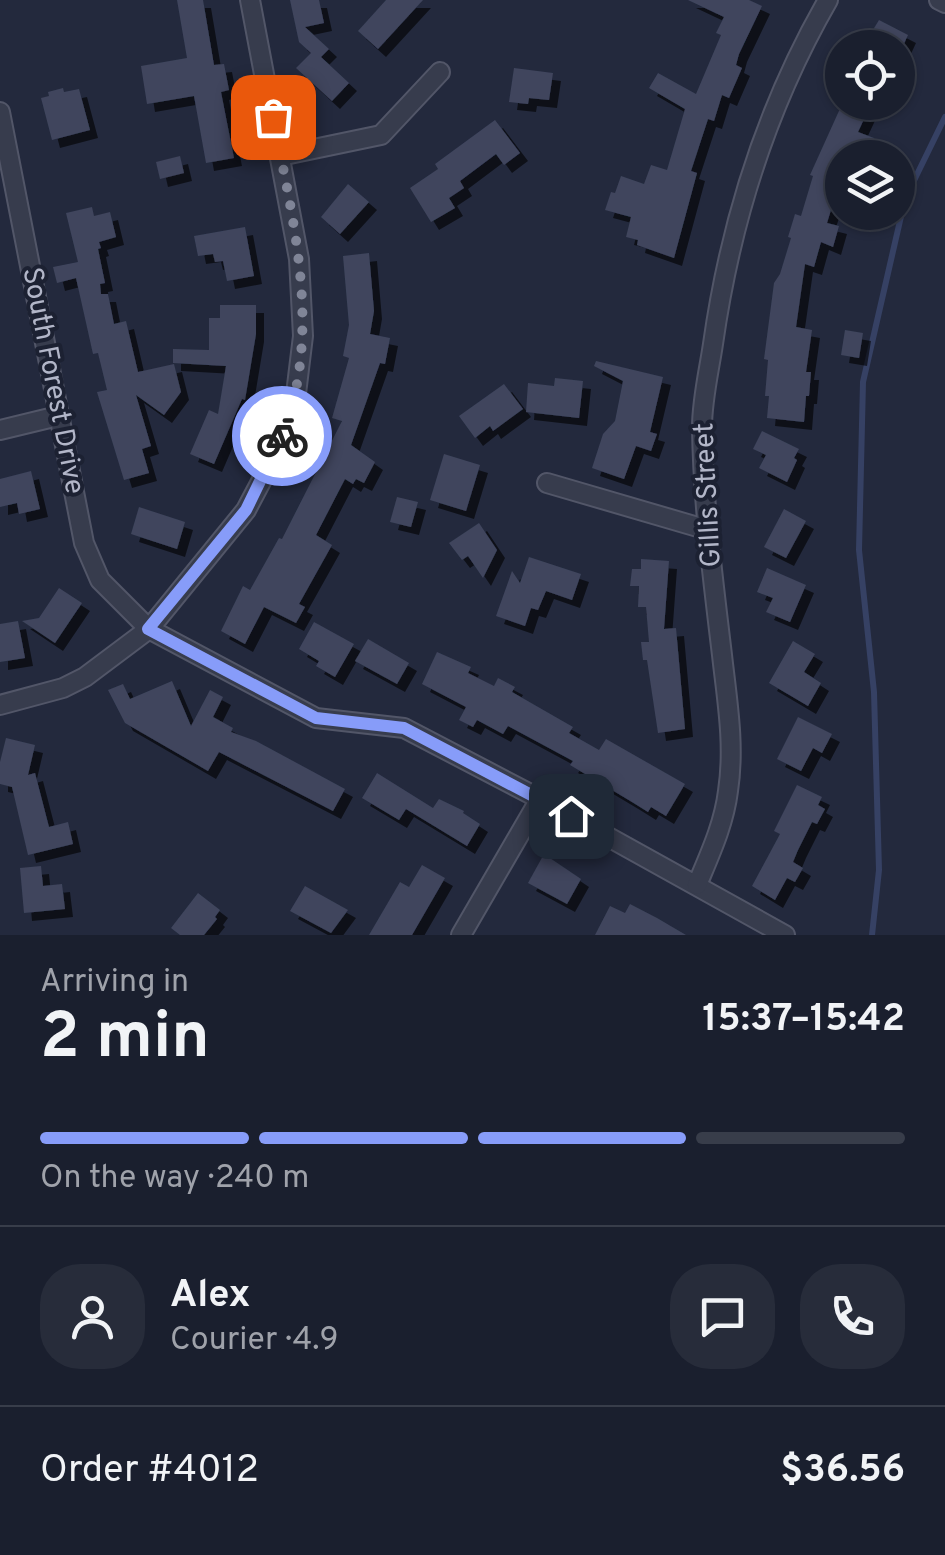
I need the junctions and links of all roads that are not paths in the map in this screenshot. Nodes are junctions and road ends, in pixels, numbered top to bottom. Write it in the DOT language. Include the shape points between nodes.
graph roads {
  1 [pos="250,0"];
  2 [pos="828,0"];
  3 [pos="440,72"];
  4 [pos="0,112"];
  5 [pos="280,156"];
  6 [pos="4,161"];
  7 [pos="58,416"];
  8 [pos="0,430"];
  9 [pos="547,484"];
  10 [pos="708,530"];
  11 [pos="148,629"];
  12 [pos="0,705"];
  13 [pos="540,799"];
  14 [pos="697,885"];
  15 [pos="461,935"];
  16 [pos="785,935"];
  1 -- 5 [label="street"];
  2 -- 10 [label="street, Gillis Street" via="771,120 724,272 702,422"];
  3 -- 5 [label="street" via="381,136"];
  4 -- 6 [label="street, South Forest Drive"];
  5 -- 11 [label="street" via="300,259 303,336 295,402 246,510"];
  6 -- 7 [label="street, South Forest Drive"];
  7 -- 8 [label="street"];
  7 -- 11 [label="street, South Forest Drive" via="84,544 100,580"];
  9 -- 10 [label="street"];
  10 -- 14 [label="street, Gillis Street" via="732,749 720,827"];
  11 -- 12 [label="street" via="86,678"];
  11 -- 13 [label="street, South Forest Drive" via="316,718 404,728"];
  13 -- 14 [label="street, South Forest Drive"];
  13 -- 15 [label="street"];
  14 -- 16 [label="street, South Forest Drive"];
}
